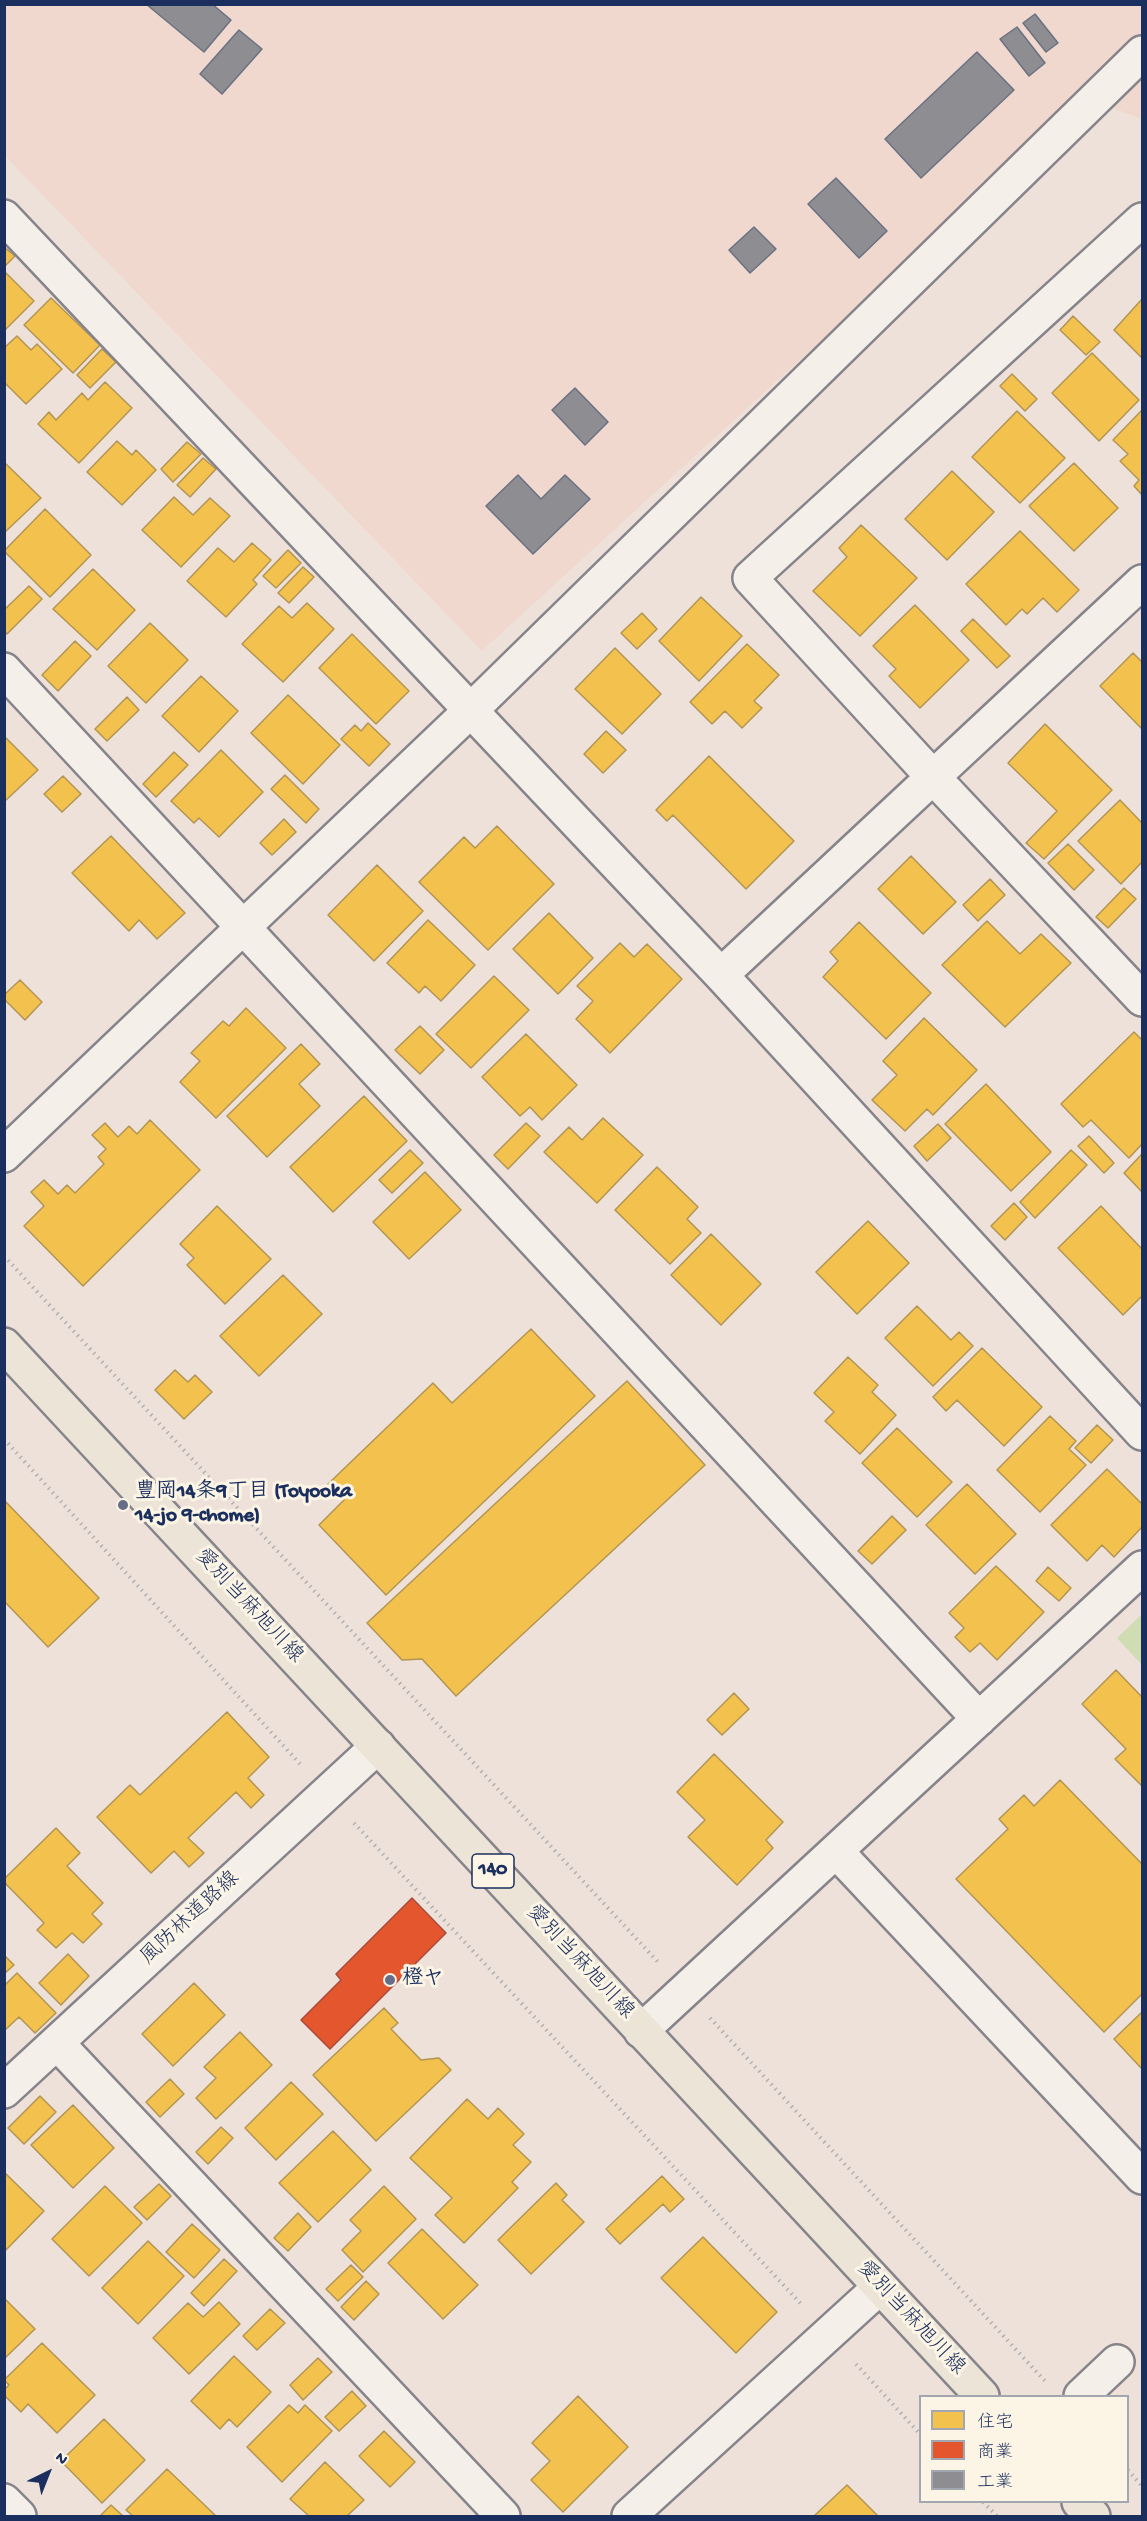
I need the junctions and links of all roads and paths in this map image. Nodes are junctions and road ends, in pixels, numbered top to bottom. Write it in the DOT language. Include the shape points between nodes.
graph roads {
  1 [pos="1143,53"];
  2 [pos="4,217"];
  3 [pos="1143,220"];
  4 [pos="1143,582"];
  5 [pos="4,670"];
  6 [pos="470,711"];
  7 [pos="932,776"];
  8 [pos="243,929"];
  9 [pos="721,975"];
  10 [pos="1143,999"];
  11 [pos="4,1155"];
  12 [pos="4,1256"];
  13 [pos="4,1345"];
  14 [pos="1143,1433"];
  15 [pos="4,1439"];
  16 [pos="1143,1568"];
  17 [pos="979,1719"];
  18 [pos="378,1746"];
  19 [pos="327,1793"];
  20 [pos="836,1851"];
  21 [pos="685,1990"];
  22 [pos="641,2031"];
  23 [pos="57,2043"];
  24 [pos="4,2091"];
  25 [pos="1143,2177"];
  26 [pos="880,2287"];
  27 [pos="829,2334"];
  28 [pos="1117,2362"];
  29 [pos="1066,2392"];
  30 [pos="980,2395"];
  31 [pos="919,2432"];
  32 [pos="1129,2471"];
  33 [pos="1143,2486"];
  34 [pos="984,2503"];
  35 [pos="1080,2503"];
  36 [pos="503,2517"];
  37 [pos="629,2517"];
  38 [pos="997,2517"];
  39 [pos="1093,2517"];
  1 -- 6 [label="street"];
  2 -- 6 [label="street"];
  3 -- 7 [label="street" via="750,578"];
  4 -- 7 [label="street"];
  5 -- 8 [label="street"];
  6 -- 8 [label="street"];
  6 -- 9 [label="street"];
  7 -- 9 [label="street"];
  7 -- 10 [label="street"];
  8 -- 11 [label="street"];
  8 -- 17 [label="street"];
  9 -- 14 [label="street"];
  12 -- 21 [label="path"];
  13 -- 18 [label="main road, 愛別当麻旭川線 / 140"];
  15 -- 19 [label="path"];
  16 -- 17 [label="street"];
  17 -- 20 [label="street"];
  18 -- 19 [label="street, 風防林道路線"];
  18 -- 22 [label="main road, 愛別当麻旭川線 / 140"];
  19 -- 23 [label="street, 風防林道路線"];
  19 -- 27 [label="path"];
  20 -- 21 [label="street"];
  20 -- 25 [label="street"];
  21 -- 22 [label="street"];
  21 -- 29 [label="path"];
  22 -- 26 [label="main road, 愛別当麻旭川線 / 140"];
  23 -- 24 [label="street, 風防林道路線"];
  23 -- 36 [label="street"];
  26 -- 27 [label="street"];
  26 -- 30 [label="main road, 愛別当麻旭川線 / 140"];
  27 -- 31 [label="path"];
  27 -- 37 [label="street"];
  28 -- 29 [label="street"];
  32 -- 33 [label="path"];
  34 -- 38 [label="path"];
  35 -- 39 [label="main road"];
}
